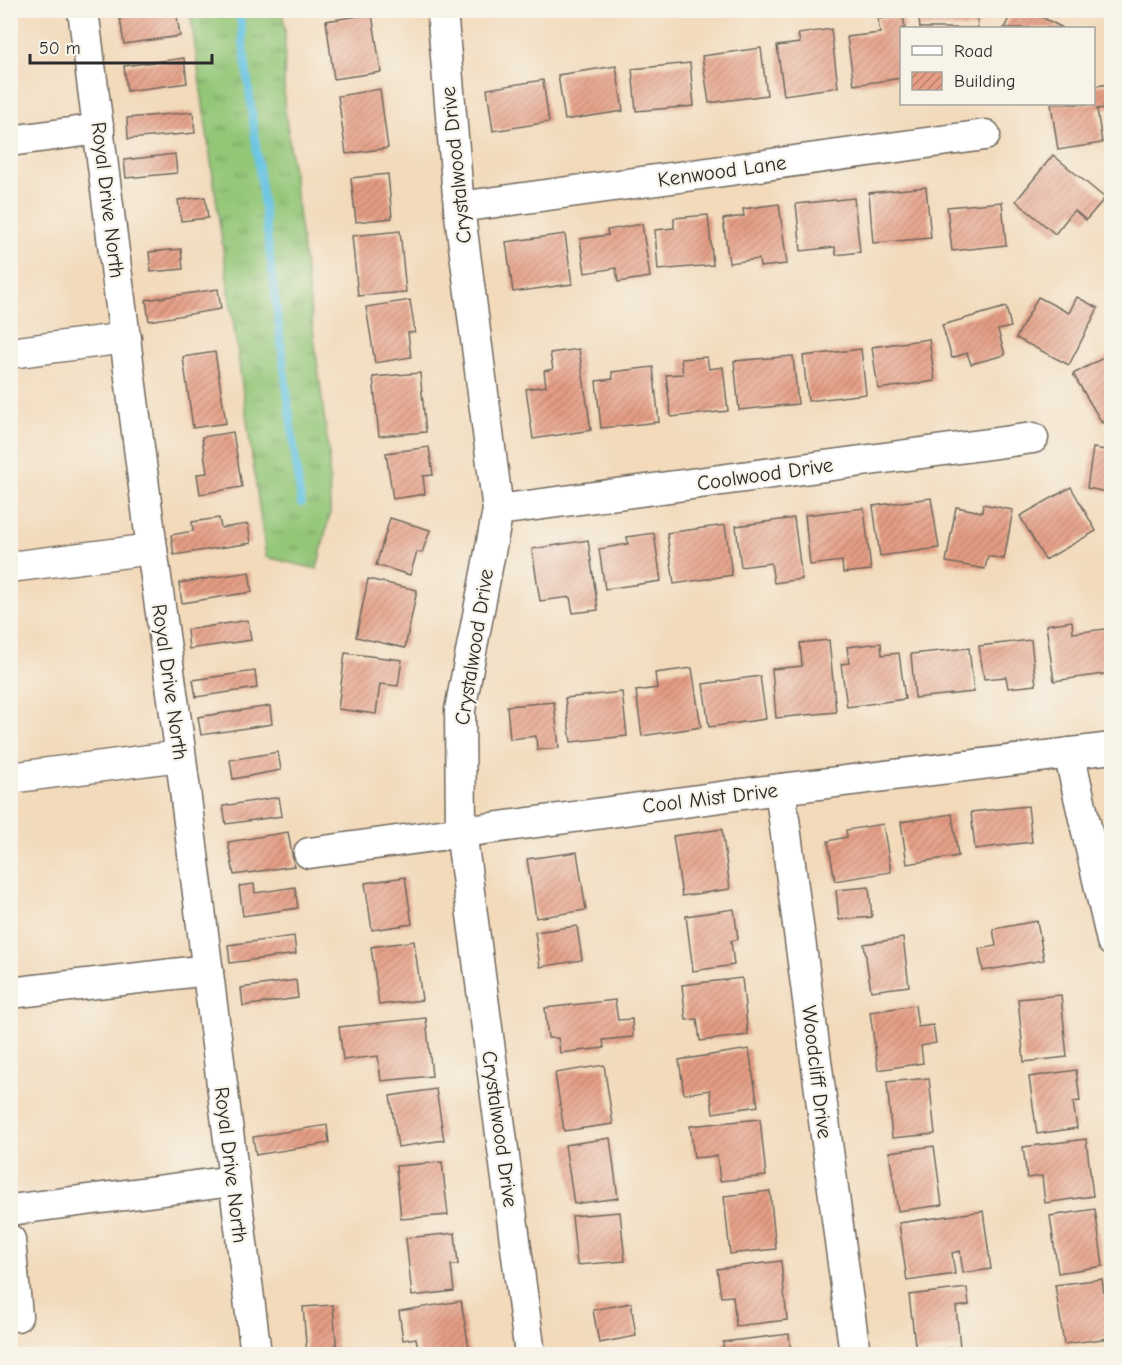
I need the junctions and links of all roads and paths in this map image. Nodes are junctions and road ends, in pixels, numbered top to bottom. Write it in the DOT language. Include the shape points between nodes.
graph roads {
  1 [pos="83,10"];
  2 [pos="442,10"];
  3 [pos="99,129"];
  4 [pos="985,135"];
  5 [pos="10,141"];
  6 [pos="459,207"];
  7 [pos="126,338"];
  8 [pos="10,353"];
  9 [pos="1033,438"];
  10 [pos="498,510"];
  11 [pos="152,549"];
  12 [pos="10,567"];
  13 [pos="1112,748"];
  14 [pos="1069,753"];
  15 [pos="180,756"];
  16 [pos="10,778"];
  17 [pos="780,789"];
  18 [pos="461,831"];
  19 [pos="309,853"];
  20 [pos="1112,941"];
  21 [pos="208,970"];
  22 [pos="10,993"];
  23 [pos="233,1180"];
  24 [pos="10,1210"];
  25 [pos="10,1240"];
  26 [pos="17,1316"];
  27 [pos="256,1354"];
  28 [pos="530,1354"];
  29 [pos="855,1354"];
  1 -- 3 [label="street, Royal Drive North"];
  2 -- 6 [label="street, Crystalwood Drive"];
  3 -- 5 [label="street"];
  3 -- 7 [label="street, Royal Drive North"];
  4 -- 6 [label="street, Kenwood Lane"];
  6 -- 10 [label="street, Crystalwood Drive"];
  7 -- 8 [label="street"];
  7 -- 11 [label="street, Royal Drive North"];
  9 -- 10 [label="street, Coolwood Drive"];
  10 -- 18 [label="street, Crystalwood Drive" via="460,710"];
  11 -- 12 [label="street"];
  11 -- 15 [label="street, Royal Drive North"];
  13 -- 14 [label="street, Cool Mist Drive"];
  14 -- 17 [label="street, Cool Mist Drive"];
  14 -- 20 [label="street"];
  15 -- 16 [label="street"];
  15 -- 21 [label="street, Royal Drive North"];
  17 -- 18 [label="street, Cool Mist Drive"];
  17 -- 29 [label="street, Woodcliff Drive"];
  18 -- 19 [label="street, Cool Mist Drive"];
  18 -- 28 [label="street, Crystalwood Drive"];
  21 -- 22 [label="street"];
  21 -- 23 [label="street, Royal Drive North"];
  23 -- 24 [label="street"];
  23 -- 27 [label="street, Royal Drive North"];
  25 -- 26 [label="street"];
}
